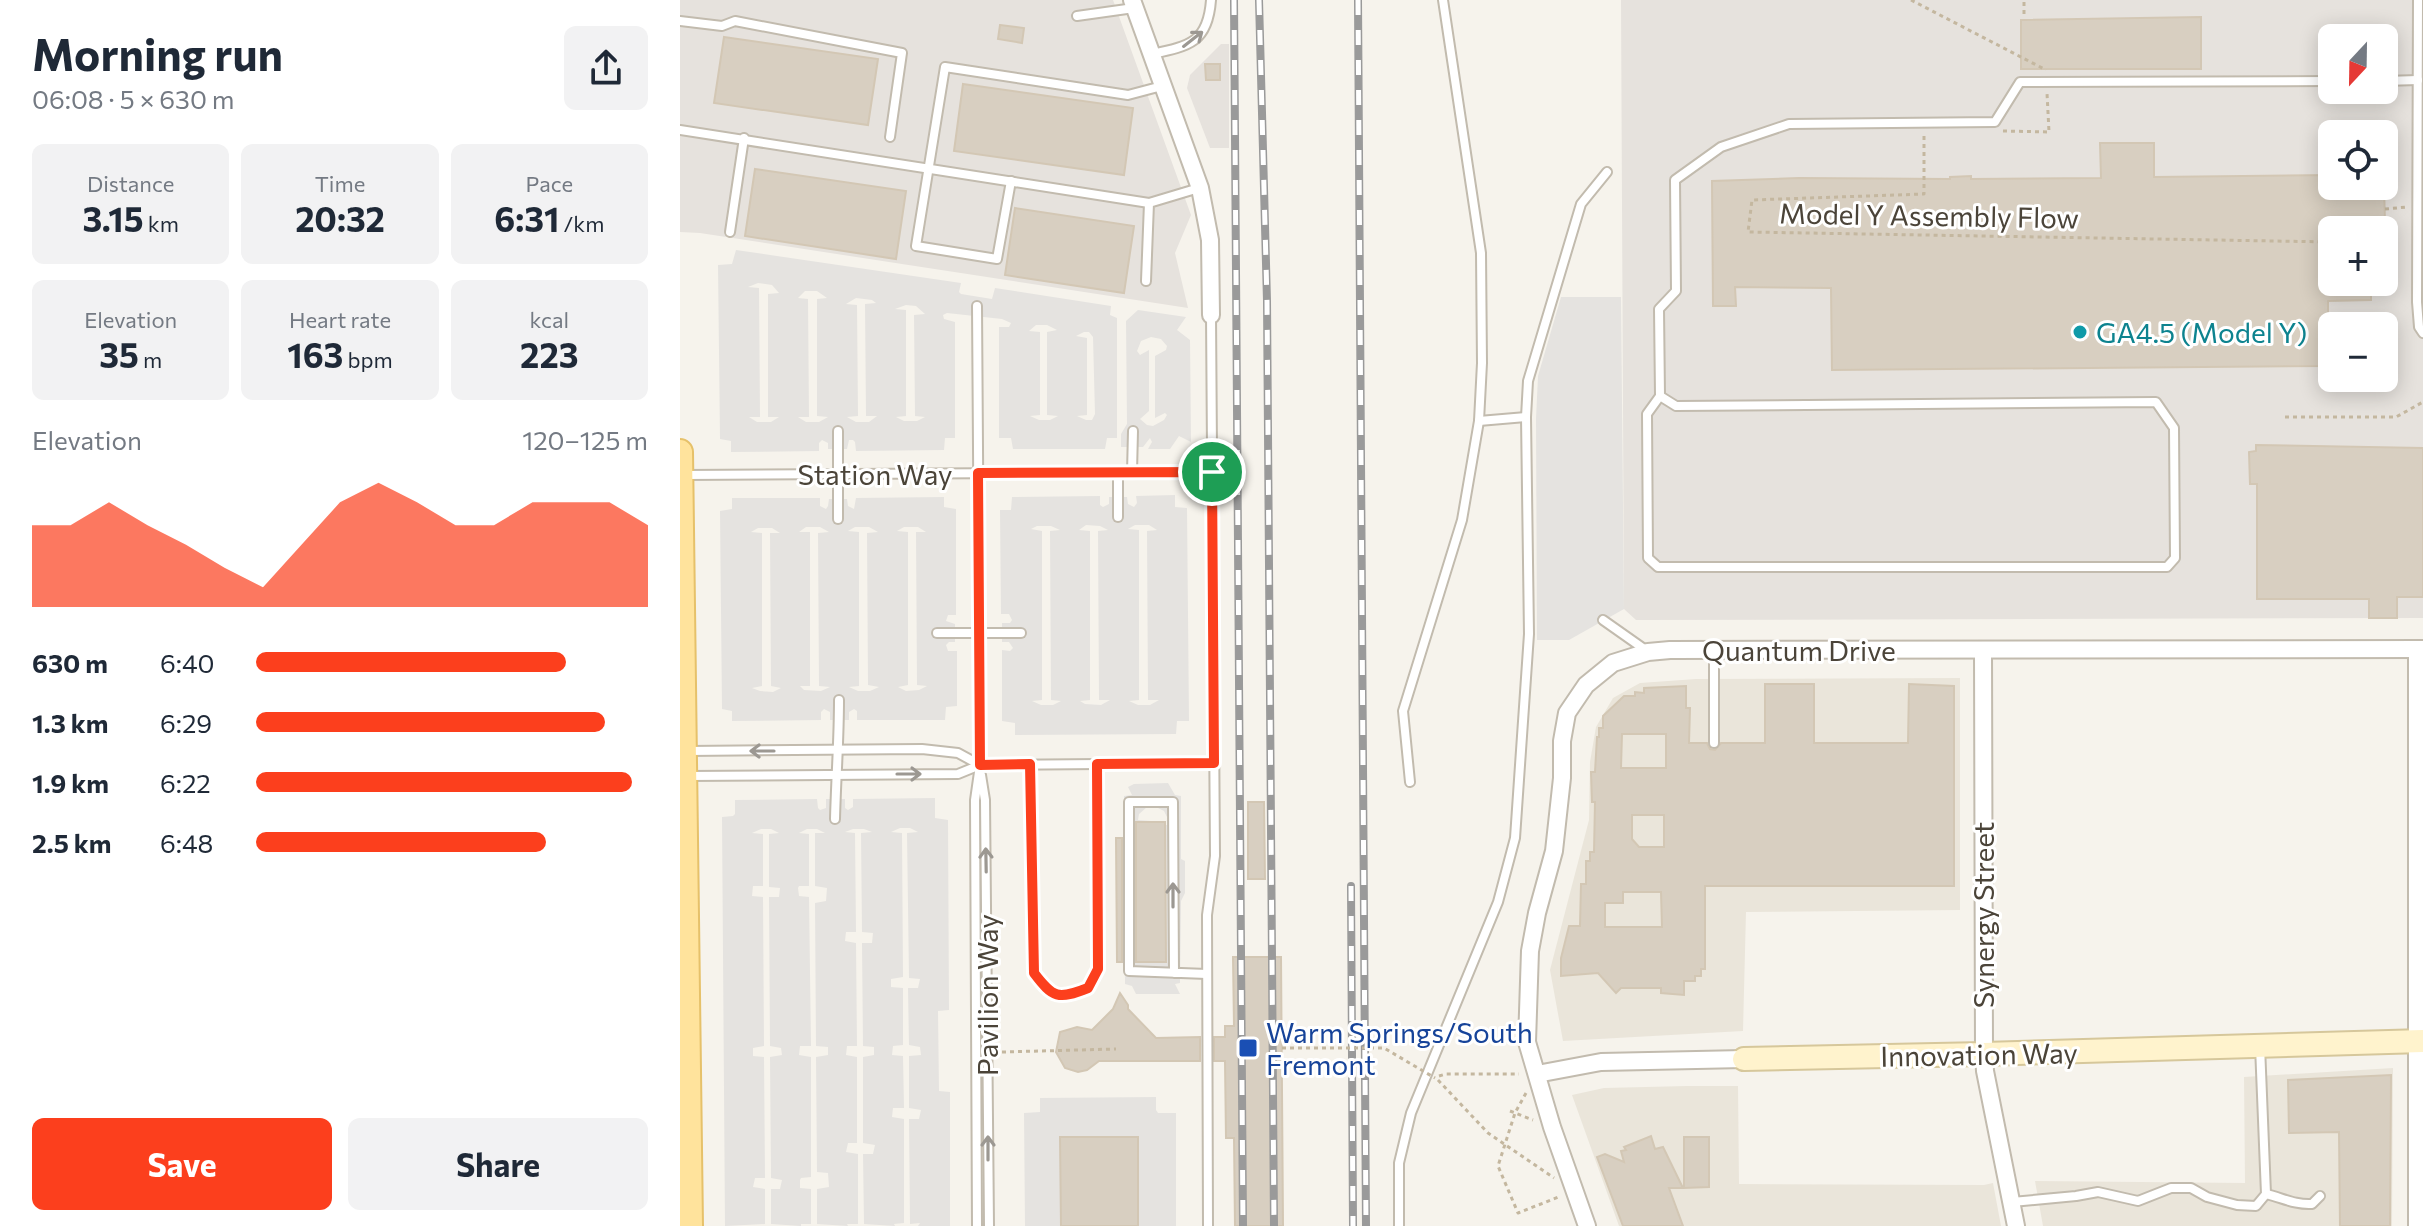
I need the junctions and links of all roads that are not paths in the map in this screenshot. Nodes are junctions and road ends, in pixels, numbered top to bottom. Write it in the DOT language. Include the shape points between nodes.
graph roads {
  1 [pos="1211,0"];
  2 [pos="1443,0"];
  3 [pos="2418,0"];
  4 [pos="1133,4"];
  5 [pos="1077,16"];
  6 [pos="680,21"];
  7 [pos="1152,54"];
  8 [pos="2418,80"];
  9 [pos="2318,81"];
  10 [pos="2398,81"];
  11 [pos="1163,86"];
  12 [pos="680,130"];
  13 [pos="890,137"];
  14 [pos="744,138"];
  15 [pos="927,168"];
  16 [pos="1607,172"];
  17 [pos="1011,181"];
  18 [pos="1200,188"];
  19 [pos="1149,203"];
  20 [pos="730,232"];
  21 [pos="1146,281"];
  22 [pos="977,306"];
  23 [pos="1211,315"];
  24 [pos="2423,333"];
  25 [pos="1660,396"];
  26 [pos="1526,417"];
  27 [pos="1479,421"];
  28 [pos="838,431"];
  29 [pos="1133,431"];
  30 [pos="681,463"];
  31 [pos="1118,472"];
  32 [pos="1132,472"];
  33 [pos="1212,472"];
  34 [pos="978,473"];
  35 [pos="838,474"];
  36 [pos="1118,517"];
  37 [pos="838,519"];
  38 [pos="1603,620"];
  39 [pos="937,633"];
  40 [pos="979,633"];
  41 [pos="1021,633"];
  42 [pos="2420,649"];
  43 [pos="1714,650"];
  44 [pos="1983,650"];
  45 [pos="1648,652"];
  46 [pos="839,700"];
  47 [pos="1714,743"];
  48 [pos="839,750"];
  49 [pos="682,763"];
  50 [pos="1214,763"];
  51 [pos="1030,764"];
  52 [pos="1097,764"];
  53 [pos="980,765"];
  54 [pos="836,774"];
  55 [pos="1410,782"];
  56 [pos="835,819"];
  57 [pos="2420,960"];
  58 [pos="1174,973"];
  59 [pos="1207,974"];
  60 [pos="2419,1041"];
  61 [pos="2260,1046"];
  62 [pos="1984,1054"];
  63 [pos="1744,1059"];
  64 [pos="1537,1074"];
  65 [pos="2266,1194"];
  66 [pos="2320,1196"];
  67 [pos="2012,1202"];
  68 [pos="2419,1224"];
  69 [pos="690,1226"];
  70 [pos="977,1226"];
  71 [pos="989,1226"];
  72 [pos="1208,1226"];
  73 [pos="1399,1226"];
  74 [pos="1587,1226"];
  75 [pos="2016,1226"];
  7 -- 1 [label="lane, one-way" via="1200,38 1209,23"];
  2 -- 27 [label="lane" via="1481,253"];
  3 -- 8 [label="lane"];
  4 -- 5 [label="lane"];
  4 -- 7 [label="street"];
  6 -- 13 [label="lane" via="722,26 735,21 902,53"];
  7 -- 11 [label="street"];
  8 -- 10 [label="lane"];
  8 -- 24 [label="lane" via="2418,318"];
  9 -- 25 [label="lane" via="2020,82 1995,122 1789,124 1721,147 1675,180 1676,291 1659,309"];
  11 -- 15 [label="lane" via="1128,95 945,67"];
  11 -- 18 [label="street"];
  12 -- 14 [label="lane"];
  14 -- 15 [label="lane"];
  14 -- 20 [label="lane"];
  15 -- 17 [label="lane"];
  15 -- 17 [label="lane" via="916,246 997,259"];
  16 -- 26 [label="lane" via="1581,204 1532,363"];
  17 -- 19 [label="lane"];
  18 -- 19 [label="lane"];
  18 -- 23 [label="street" via="1210,240"];
  19 -- 21 [label="lane"];
  22 -- 34 [label="lane, Pavilion Way"];
  23 -- 33 [label="lane"];
  25 -- 25 [label="lane" via="1676,406 2156,402 2174,428 2175,558 2167,567 1658,567 1648,558 1647,414"];
  26 -- 27 [label="lane"];
  26 -- 73 [label="lane" via="1529,634 1515,838 1498,902 1411,1113 1399,1163"];
  27 -- 55 [label="lane" via="1462,520 1403,711"];
  28 -- 35 [label="lane"];
  29 -- 32 [label="lane"];
  30 -- 35 [label="lane, Station Way"];
  30 -- 49 [label="main road"];
  31 -- 32 [label="lane, Station Way"];
  31 -- 34 [label="lane, Station Way"];
  31 -- 36 [label="lane"];
  32 -- 33 [label="lane, Station Way"];
  33 -- 50 [label="lane"];
  34 -- 35 [label="lane, Station Way"];
  34 -- 40 [label="lane, Pavilion Way"];
  35 -- 37 [label="lane"];
  38 -- 45 [label="lane"];
  39 -- 40 [label="lane"];
  40 -- 41 [label="lane"];
  40 -- 53 [label="lane, Pavilion Way"];
  42 -- 44 [label="street, Quantum Drive"];
  42 -- 57 [label="street"];
  43 -- 44 [label="street, Quantum Drive"];
  43 -- 45 [label="street, Quantum Drive"];
  43 -- 47 [label="lane"];
  44 -- 62 [label="street, Synergy Street"];
  45 -- 64 [label="street, Quantum Drive" via="1603,669 1567,713 1554,851 1530,951 1527,1042"];
  46 -- 48 [label="lane"];
  48 -- 49 [label="lane, one-way"];
  48 -- 53 [label="lane" via="922,749 958,753"];
  48 -- 54 [label="lane"];
  49 -- 54 [label="lane"];
  49 -- 69 [label="main road"];
  50 -- 52 [label="lane"];
  50 -- 59 [label="lane" via="1215,856 1207,906"];
  51 -- 52 [label="lane"];
  51 -- 52 [label="lane" via="1034,973 1048,991 1067,996 1088,988 1098,969"];
  51 -- 53 [label="lane"];
  54 -- 53 [label="lane, one-way" via="958,774"];
  53 -- 70 [label="lane, Pavilion Way" via="975,800"];
  71 -- 53 [label="lane, Pavilion Way, one-way" via="985,800"];
  54 -- 56 [label="lane"];
  57 -- 60 [label="street"];
  58 -- 58 [label="lane, one-way" via="1173,802 1129,802 1129,971"];
  58 -- 59 [label="lane"];
  59 -- 72 [label="lane"];
  60 -- 61 [label="street, Innovation Way"];
  60 -- 68 [label="street"];
  61 -- 62 [label="street, Innovation Way"];
  61 -- 65 [label="lane"];
  62 -- 63 [label="street, Innovation Way"];
  62 -- 67 [label="street, Synergy Street"];
  63 -- 64 [label="street, Innovation Way" via="1601,1062"];
  64 -- 74 [label="street, Quantum Drive"];
  65 -- 66 [label="lane" via="2295,1205 2312,1204"];
  65 -- 67 [label="lane" via="2256,1206 2207,1197 2191,1188 2171,1188 2138,1201 2098,1192"];
  67 -- 75 [label="street, Synergy Street"];
}
